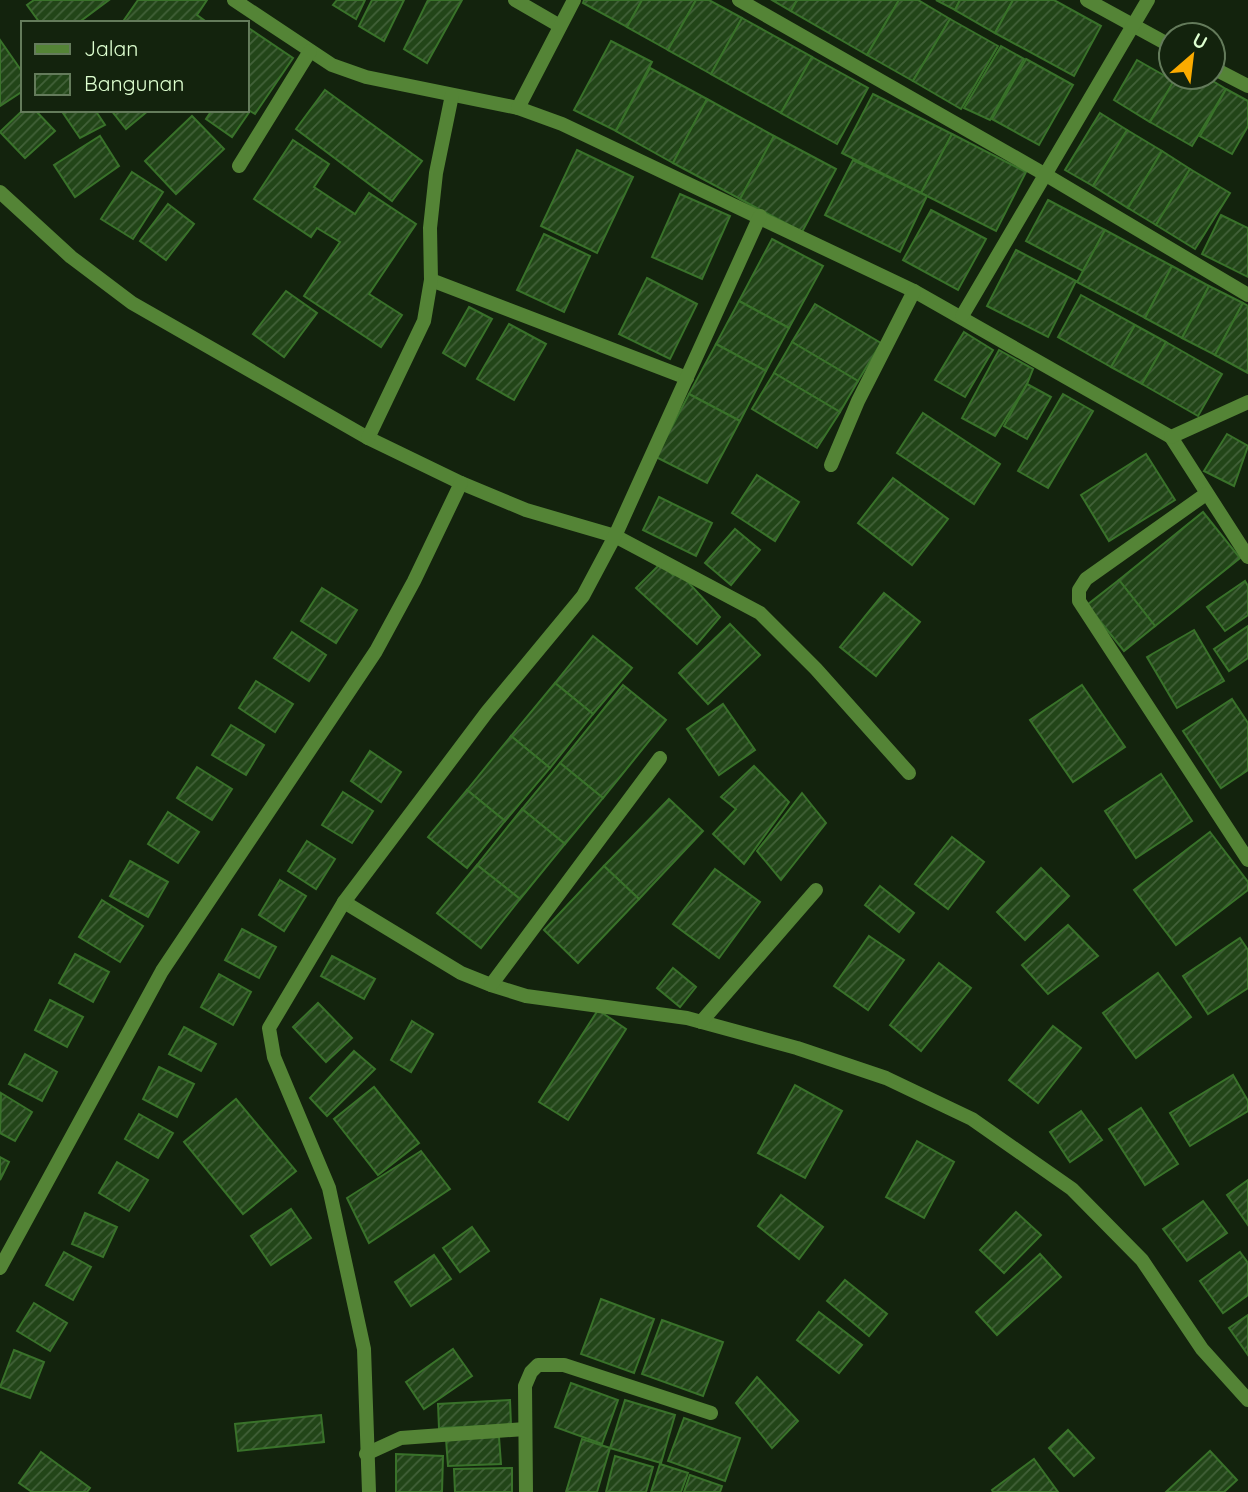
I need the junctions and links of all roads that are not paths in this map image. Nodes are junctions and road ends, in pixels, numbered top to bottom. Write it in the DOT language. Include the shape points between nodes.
graph roads {
  1 [pos="234,0"];
  2 [pos="515,0"];
  3 [pos="574,0"];
  4 [pos="739,0"];
  5 [pos="1087,0"];
  6 [pos="1148,0"];
  7 [pos="560,26"];
  8 [pos="1134,26"];
  9 [pos="1157,38"];
  10 [pos="310,51"];
  11 [pos="1227,75"];
  12 [pos="1248,86"];
  13 [pos="452,95"];
  14 [pos="518,108"];
  15 [pos="239,166"];
  16 [pos="1046,175"];
  17 [pos="0,192"];
  18 [pos="760,216"];
  19 [pos="431,280"];
  20 [pos="914,291"];
  21 [pos="1248,295"];
  22 [pos="962,316"];
  23 [pos="687,378"];
  24 [pos="1248,402"];
  25 [pos="1171,437"];
  26 [pos="369,438"];
  27 [pos="831,466"];
  28 [pos="461,483"];
  29 [pos="1206,494"];
  30 [pos="615,536"];
  31 [pos="1248,557"];
  32 [pos="660,758"];
  33 [pos="909,773"];
  34 [pos="1248,860"];
  35 [pos="816,890"];
  36 [pos="344,902"];
  37 [pos="491,985"];
  38 [pos="701,1022"];
  39 [pos="0,1268"];
  40 [pos="1248,1401"];
  41 [pos="711,1413"];
  42 [pos="525,1429"];
  43 [pos="366,1454"];
  44 [pos="369,1492"];
  45 [pos="526,1492"];
  1 -- 10 [label="street"];
  2 -- 7 [label="street"];
  3 -- 7 [label="street"];
  4 -- 16 [label="street"];
  5 -- 8 [label="street"];
  6 -- 8 [label="street"];
  7 -- 14 [label="street"];
  8 -- 9 [label="street"];
  8 -- 16 [label="street"];
  10 -- 13 [label="street" via="332,65 366,76"];
  10 -- 15 [label="street"];
  11 -- 12 [label="street"];
  13 -- 14 [label="street"];
  13 -- 19 [label="street" via="436,173"];
  14 -- 18 [label="street"];
  16 -- 21 [label="street"];
  16 -- 22 [label="street"];
  17 -- 26 [label="street" via="71,257 132,303"];
  18 -- 20 [label="street"];
  18 -- 23 [label="street"];
  19 -- 23 [label="street"];
  19 -- 26 [label="street" via="424,321"];
  20 -- 22 [label="street"];
  20 -- 27 [label="street"];
  22 -- 25 [label="street"];
  23 -- 30 [label="street"];
  24 -- 25 [label="street"];
  25 -- 29 [label="street"];
  26 -- 28 [label="street"];
  28 -- 30 [label="street" via="526,510"];
  28 -- 39 [label="street" via="376,650 162,971"];
  29 -- 31 [label="street"];
  29 -- 34 [label="street" via="1086,579 1079,601"];
  30 -- 33 [label="street" via="760,613"];
  30 -- 36 [label="street" via="583,596 487,712"];
  32 -- 37 [label="street"];
  35 -- 38 [label="street"];
  36 -- 37 [label="street" via="461,973"];
  36 -- 43 [label="street" via="269,1028 274,1057 329,1188 364,1349"];
  37 -- 38 [label="street" via="526,996"];
  38 -- 40 [label="street" via="886,1078 972,1119 1072,1189 1142,1260 1202,1349"];
  41 -- 42 [label="street" via="564,1365 548,1364 538,1365 525,1386"];
  42 -- 43 [label="street" via="401,1438"];
  42 -- 45 [label="street"];
  43 -- 44 [label="street"];
}
